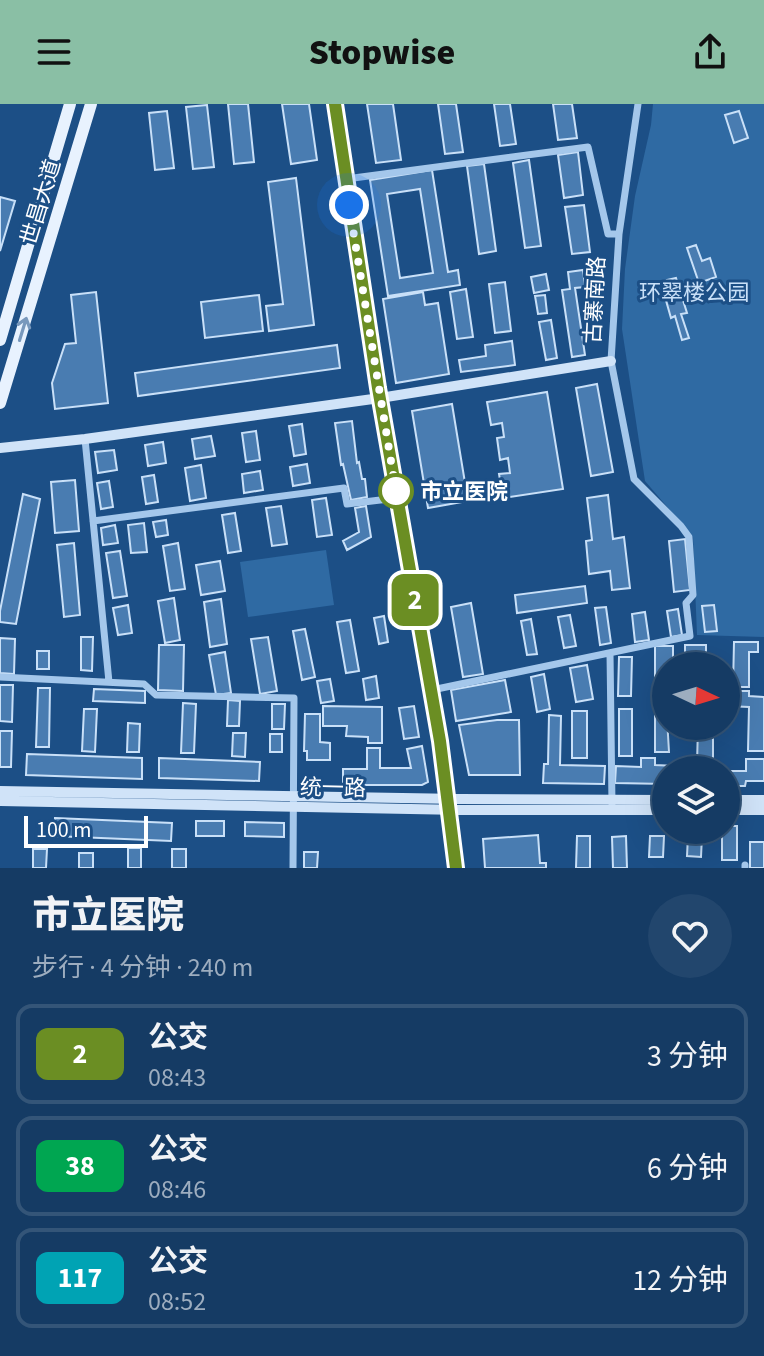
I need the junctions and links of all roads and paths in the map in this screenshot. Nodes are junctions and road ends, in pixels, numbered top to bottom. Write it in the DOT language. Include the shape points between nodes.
graph roads {
  1 [pos="70,104"];
  2 [pos="91,104"];
  3 [pos="335,104"];
  4 [pos="638,104"];
  5 [pos="346,179"];
  6 [pos="619,234"];
  7 [pos="0,340"];
  8 [pos="611,361"];
  9 [pos="380,398"];
  10 [pos="0,403"];
  11 [pos="85,439"];
  12 [pos="0,448"];
  13 [pos="397,498"];
  14 [pos="93,521"];
  15 [pos="610,653"];
  16 [pos="0,677"];
  17 [pos="109,682"];
  18 [pos="432,690"];
  19 [pos="0,791"];
  20 [pos="740,800"];
  21 [pos="764,800"];
  22 [pos="0,801"];
  23 [pos="294,801"];
  24 [pos="652,801"];
  25 [pos="450,804"];
  26 [pos="612,805"];
  27 [pos="652,809"];
  28 [pos="740,810"];
  29 [pos="764,810"];
  30 [pos="293,868"];
  31 [pos="456,868"];
  1 -- 7 [label="main road, 世昌大道"];
  10 -- 2 [label="main road, 世昌大道, one-way"];
  3 -- 5 [label="street"];
  4 -- 6 [label="street, 古寨南路"];
  5 -- 6 [label="street" via="588,147 608,234"];
  5 -- 9 [label="street"];
  6 -- 8 [label="street, 古寨南路"];
  8 -- 9 [label="street, 古寨南路"];
  8 -- 15 [label="street" via="634,479 689,537 693,595 686,603 690,636"];
  9 -- 11 [label="street, 古寨南路"];
  9 -- 13 [label="street"];
  11 -- 12 [label="street, 古寨南路"];
  11 -- 14 [label="street"];
  13 -- 14 [label="street" via="347,504 344,488"];
  13 -- 18 [label="street"];
  14 -- 17 [label="street"];
  15 -- 18 [label="street"];
  15 -- 26 [label="street"];
  16 -- 17 [label="street"];
  17 -- 23 [label="street" via="144,684 156,695 294,698"];
  18 -- 25 [label="street"];
  19 -- 23 [label="street, 统一路"];
  20 -- 21 [label="street"];
  22 -- 23 [label="street, 统一路"];
  23 -- 25 [label="street, 统一路"];
  23 -- 30 [label="street"];
  24 -- 26 [label="street, 统一路"];
  25 -- 26 [label="street, 统一路"];
  25 -- 31 [label="street"];
  26 -- 27 [label="street, 统一路"];
  28 -- 29 [label="street"];
}
